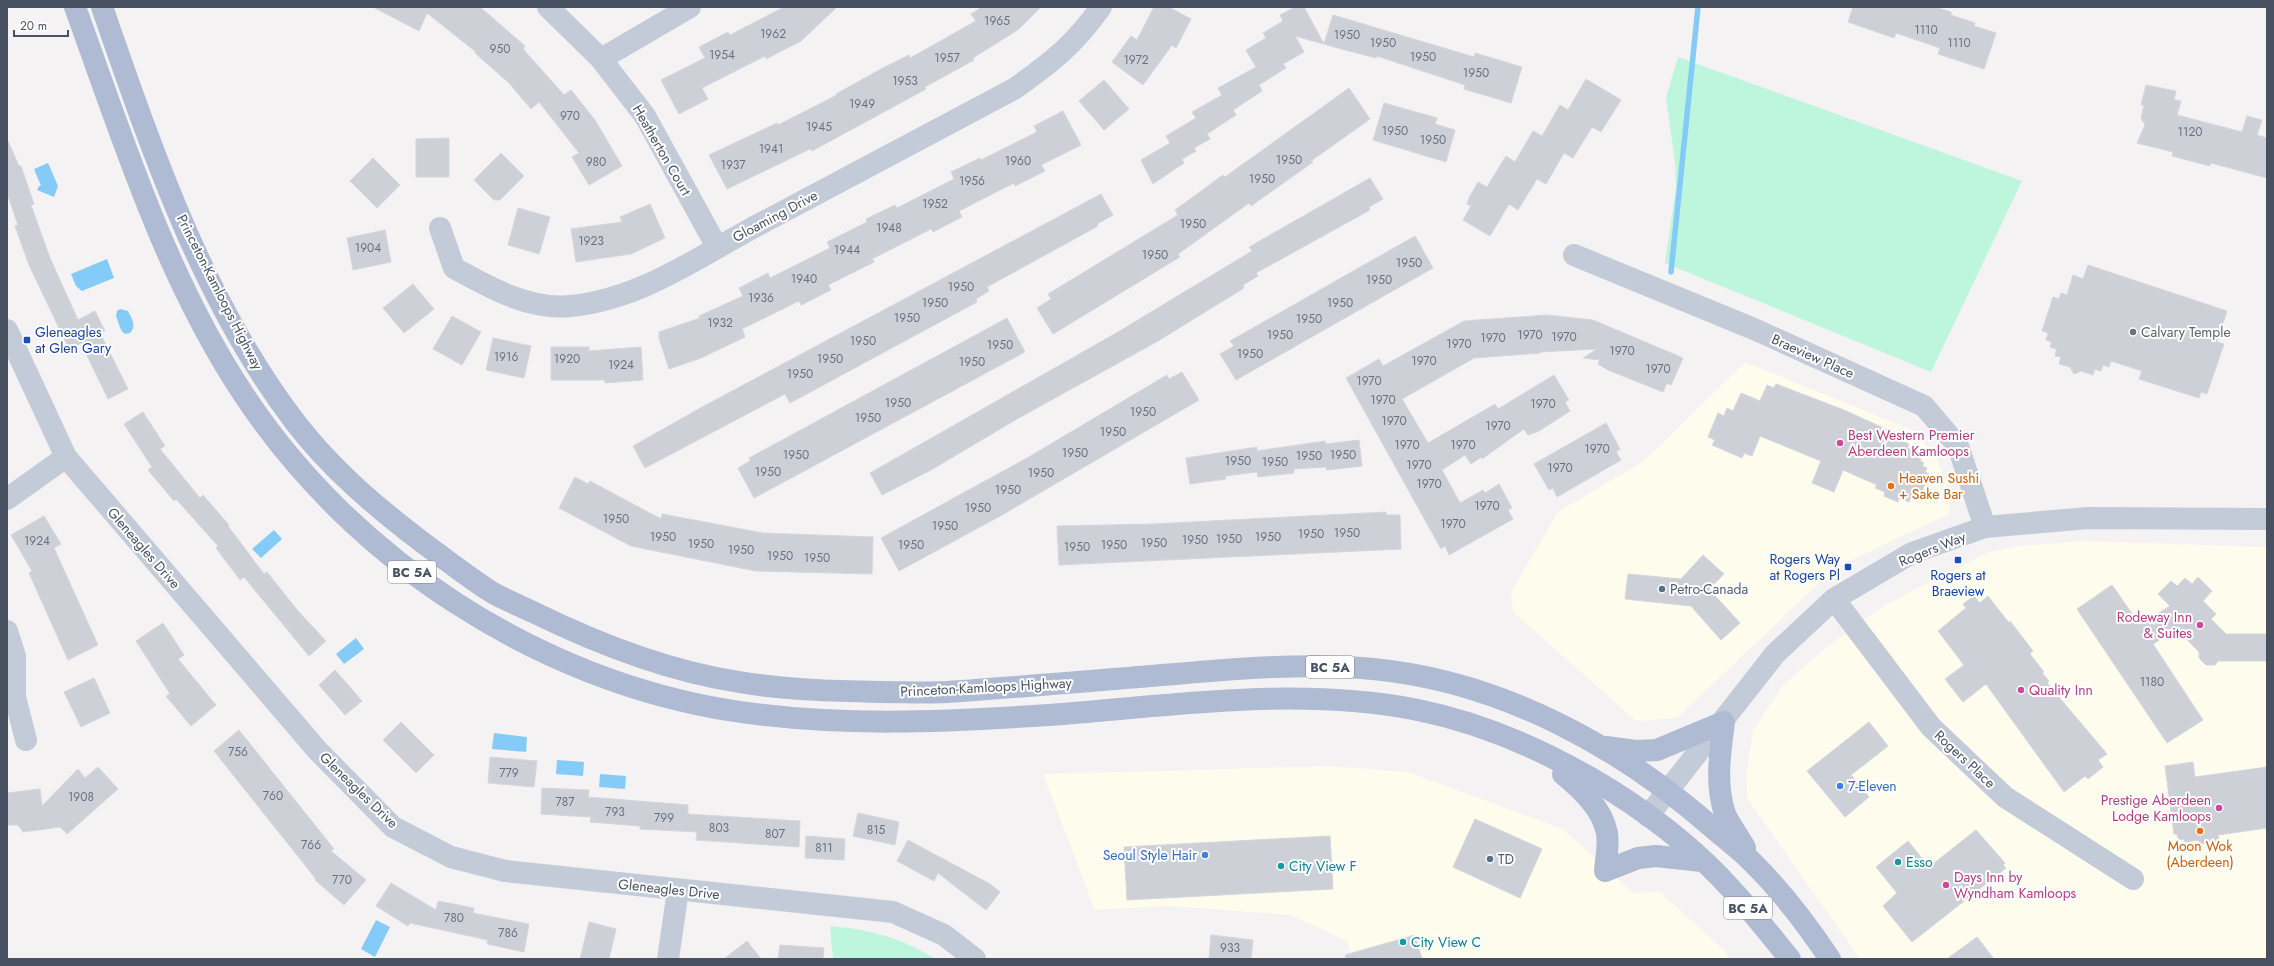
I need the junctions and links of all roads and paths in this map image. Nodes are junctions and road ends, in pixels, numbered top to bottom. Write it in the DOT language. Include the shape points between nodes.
graph roads {
  1 [pos="75,7"];
  2 [pos="102,7"];
  3 [pos="548,7"];
  4 [pos="690,7"];
  5 [pos="1102,7"];
  6 [pos="601,59"];
  7 [pos="440,228"];
  8 [pos="717,247"];
  9 [pos="1574,255"];
  10 [pos="7,330"];
  11 [pos="66,456"];
  12 [pos="7,499"];
  13 [pos="2267,519"];
  14 [pos="1985,527"];
  15 [pos="1834,599"];
  16 [pos="7,631"];
  17 [pos="1724,722"];
  18 [pos="26,740"];
  19 [pos="1601,746"];
  20 [pos="1532,749"];
  21 [pos="1669,791"];
  22 [pos="1648,816"];
  23 [pos="1702,861"];
  24 [pos="1754,863"];
  25 [pos="2133,879"];
  26 [pos="678,890"];
  27 [pos="668,959"];
  28 [pos="974,959"];
  29 [pos="1790,959"];
  30 [pos="1830,959"];
  1 -- 20 [label="main road, Princeton-Kamloops Highway / BC 5A" via="163,240 188,293 244,395 278,441 319,489 363,533 422,580 471,612 573,667 650,693 732,710 813,720 931,722 1230,701 1309,698 1372,703 1421,711 1473,725"];
  2 -- 19 [label="main road, Princeton-Kamloops Highway / BC 5A" via="146,132 185,229 240,337 267,383 298,426 339,472 430,548 493,592 570,631 659,664 737,682 822,691 940,692 1311,666 1376,670 1430,678 1486,693"];
  3 -- 6 [label="street, Heatherton Court"];
  4 -- 6 [label="street"];
  5 -- 8 [label="street, Gloaming Drive" via="1083,33 1052,63 1014,89"];
  6 -- 8 [label="street, Heatherton Court" via="645,116"];
  7 -- 8 [label="street, Gloaming Drive" via="454,268 496,292 535,304 570,306 610,300 648,286"];
  9 -- 14 [label="street, Braeview Place" via="1754,329 1924,406 1958,446"];
  10 -- 11 [label="street, Gleneagles Drive"];
  11 -- 12 [label="street"];
  11 -- 26 [label="street, Gleneagles Drive" via="318,751 393,827 451,857 505,871"];
  13 -- 14 [label="street, Rogers Way" via="2088,518"];
  14 -- 15 [label="street, Rogers Way" via="1912,553"];
  15 -- 17 [label="street, Rogers Way" via="1776,654"];
  15 -- 25 [label="street, Rogers Place" via="1931,727 2005,797"];
  16 -- 18 [label="street" via="15,656 15,697"];
  17 -- 19 [label="main road" via="1657,750 1636,751"];
  17 -- 21 [label="street, Rogers Way"];
  17 -- 24 [label="main road" via="1719,790 1726,814"];
  19 -- 21 [label="main road, Princeton-Kamloops Highway / BC 5A"];
  20 -- 22 [label="main road, Princeton-Kamloops Highway / BC 5A" via="1582,773"];
  20 -- 23 [label="main road" via="1582,789 1593,804 1607,833 1605,871 1638,858 1656,856"];
  21 -- 22 [label="street, Rogers Way"];
  21 -- 24 [label="main road, Princeton-Kamloops Highway / BC 5A"];
  22 -- 23 [label="main road, Princeton-Kamloops Highway / BC 5A"];
  23 -- 29 [label="main road, Princeton-Kamloops Highway / BC 5A" via="1732,890"];
  24 -- 30 [label="main road, Princeton-Kamloops Highway / BC 5A" via="1790,904"];
  26 -- 27 [label="street"];
  26 -- 28 [label="street, Gleneagles Drive" via="893,912 944,935"];
}
